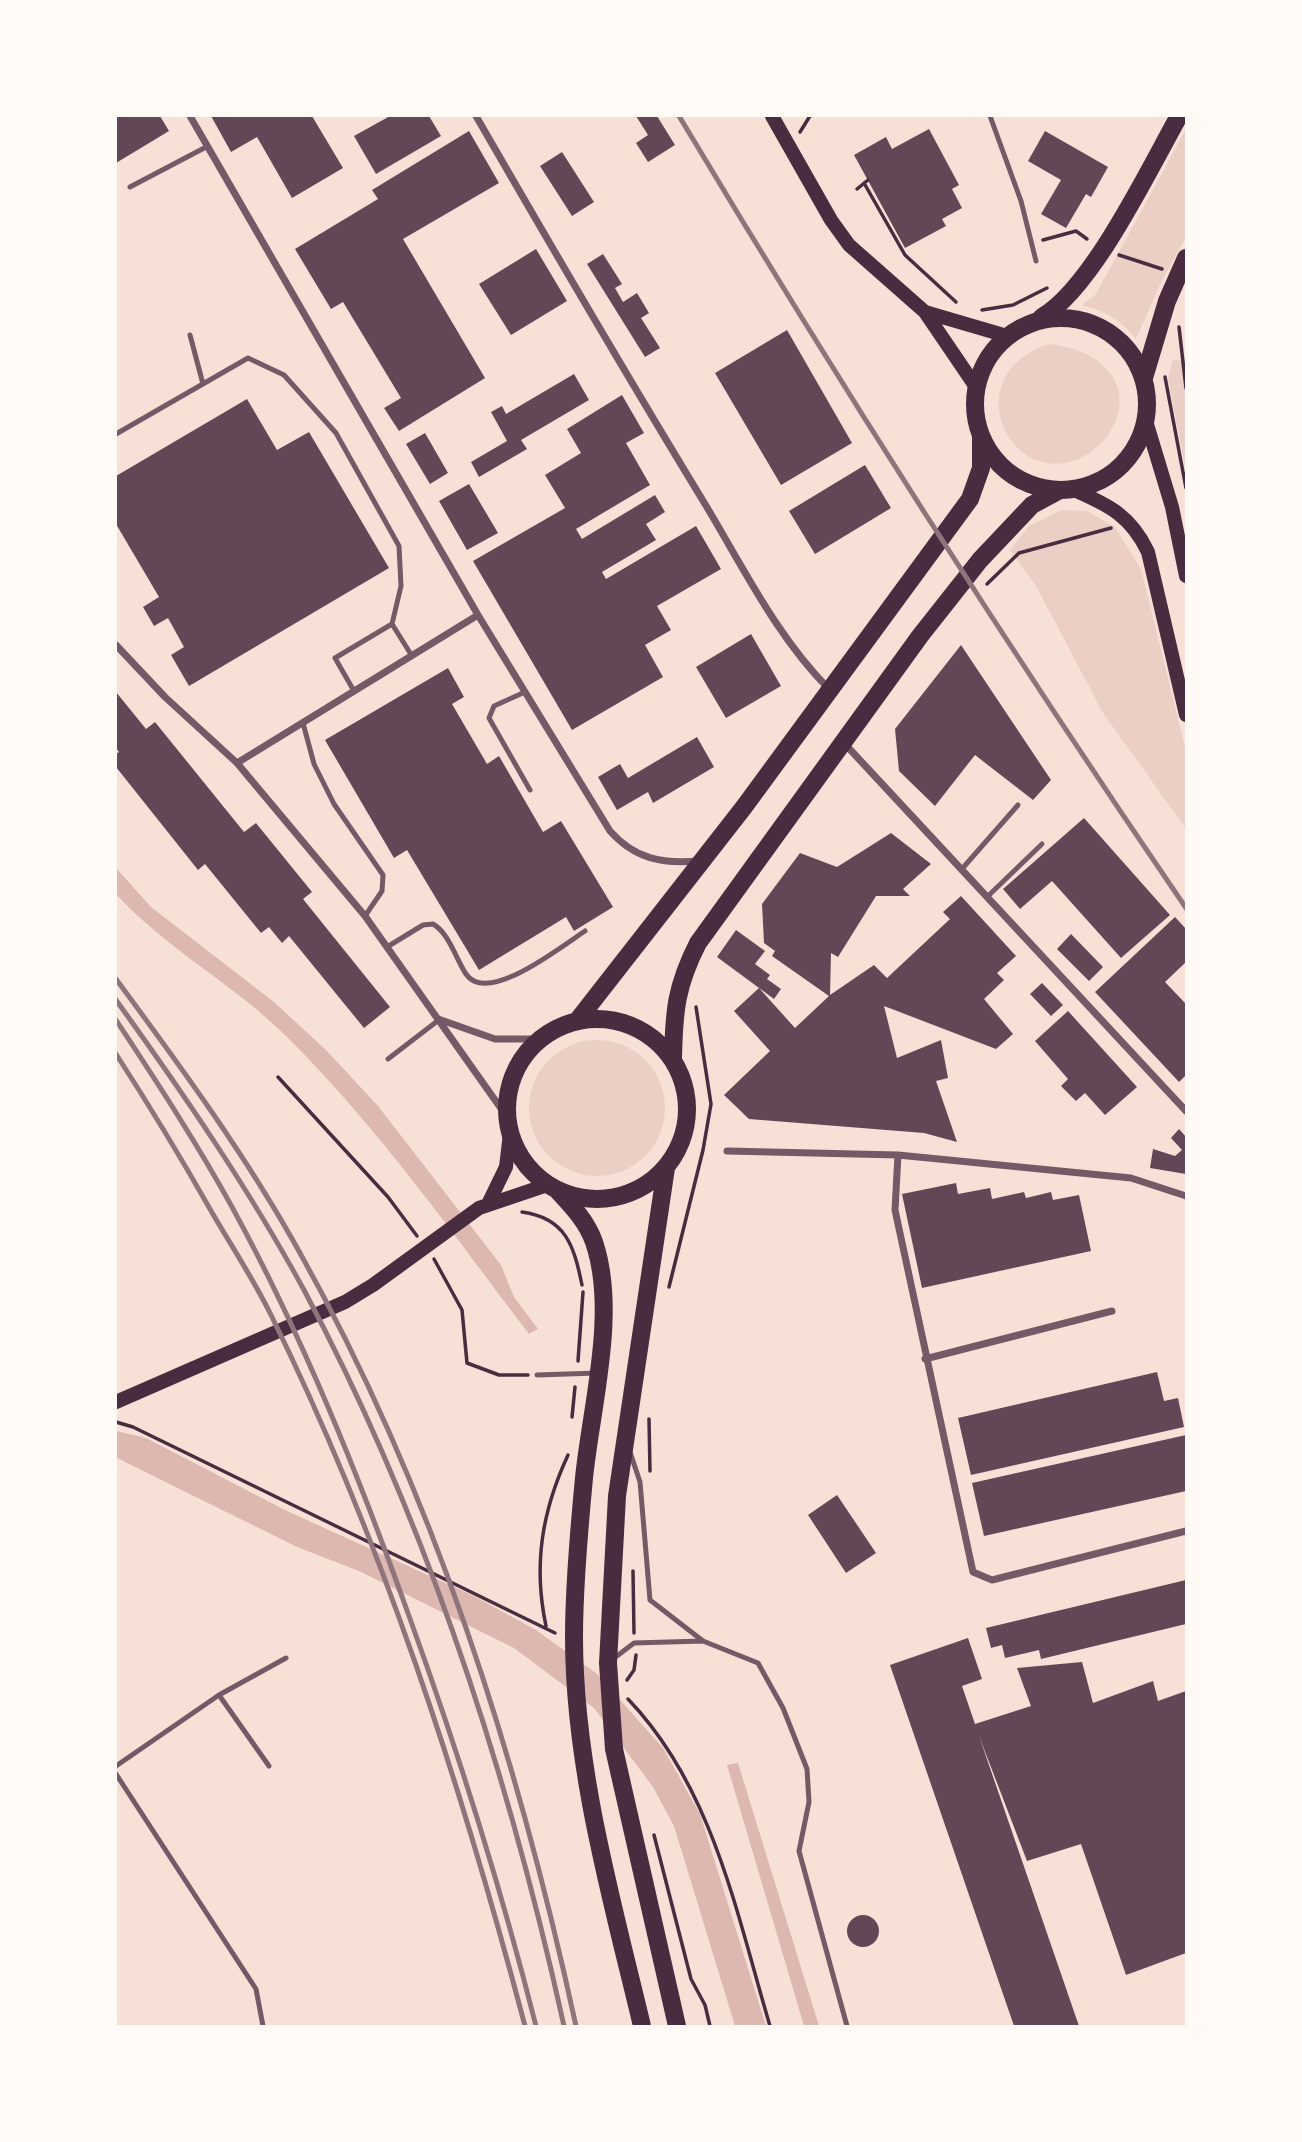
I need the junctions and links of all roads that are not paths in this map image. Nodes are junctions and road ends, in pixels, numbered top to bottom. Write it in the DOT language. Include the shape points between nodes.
graph roads {
  1 [pos="190,116"];
  2 [pos="476,116"];
  3 [pos="990,116"];
  4 [pos="1179,116"];
  5 [pos="776,117"];
  6 [pos="208,146"];
  7 [pos="130,187"];
  8 [pos="1036,261"];
  9 [pos="1182,266"];
  10 [pos="925,312"];
  11 [pos="1033,322"];
  12 [pos="190,335"];
  13 [pos="1007,336"];
  14 [pos="1144,378"];
  15 [pos="203,384"];
  16 [pos="976,387"];
  17 [pos="1146,421"];
  18 [pos="116,434"];
  19 [pos="981,437"];
  20 [pos="1066,490"];
  21 [pos="1186,576"];
  22 [pos="478,615"];
  23 [pos="392,624"];
  24 [pos="117,648"];
  25 [pos="412,656"];
  26 [pos="830,690"];
  27 [pos="354,691"];
  28 [pos="525,692"];
  29 [pos="1186,715"];
  30 [pos="303,723"];
  31 [pos="842,742"];
  32 [pos="237,763"];
  33 [pos="530,790"];
  34 [pos="1018,805"];
  35 [pos="1042,844"];
  36 [pos="702,861"];
  37 [pos="961,870"];
  38 [pos="987,897"];
  39 [pos="365,916"];
  40 [pos="585,932"];
  41 [pos="387,947"];
  42 [pos="440,1019"];
  43 [pos="577,1021"];
  44 [pos="540,1039"];
  45 [pos="673,1058"];
  46 [pos="388,1059"];
  47 [pos="1186,1111"];
  48 [pos="508,1125"];
  49 [pos="727,1151"];
  50 [pos="898,1156"];
  51 [pos="666,1168"];
  52 [pos="553,1188"];
  53 [pos="1186,1196"];
  54 [pos="483,1206"];
  55 [pos="1112,1311"];
  56 [pos="925,1359"];
  57 [pos="597,1373"];
  58 [pos="537,1375"];
  59 [pos="116,1402"];
  60 [pos="625,1437"];
  61 [pos="1186,1531"];
  62 [pos="703,1641"];
  63 [pos="286,1658"];
  64 [pos="608,1662"];
  65 [pos="219,1695"];
  66 [pos="116,1766"];
  67 [pos="269,1766"];
  68 [pos="116,1774"];
  69 [pos="262,2026"];
  70 [pos="642,2026"];
  71 [pos="677,2026"];
  72 [pos="847,2026"];
  1 -- 6 [label="street"];
  2 -- 26 [label="street" via="626,375 802,663"];
  3 -- 8 [label="lane" via="1021,201"];
  4 -- 11 [label="main road" via="1104,249 1056,309"];
  5 -- 10 [label="main road" via="849,245"];
  6 -- 7 [label="lane"];
  6 -- 22 [label="street"];
  9 -- 14 [label="main road"];
  10 -- 13 [label="main road" via="967,319"];
  10 -- 16 [label="main road"];
  11 -- 13 [label="main road"];
  11 -- 14 [label="main road" via="1060,317 1087,321 1112,334 1132,353"];
  12 -- 15 [label="lane"];
  13 -- 16 [label="main road" via="993,351"];
  14 -- 17 [label="main road"];
  15 -- 18 [label="lane"];
  15 -- 23 [label="lane" via="248,358 284,375 336,433 399,545 401,586"];
  16 -- 19 [label="main road" via="975,413"];
  17 -- 20 [label="main road" via="1137,446 1121,466 1100,482"];
  17 -- 21 [label="main road" via="1172,506"];
  19 -- 20 [label="main road" via="1012,475 1034,486"];
  19 -- 26 [label="main road" via="981,468 970,499"];
  20 -- 29 [label="main road" via="1128,519 1140,536 1148,552"];
  20 -- 31 [label="main road" via="1031,505 980,560"];
  22 -- 25 [label="street"];
  22 -- 28 [label="street"];
  23 -- 25 [label="lane"];
  23 -- 27 [label="lane" via="335,658"];
  24 -- 32 [label="street"];
  25 -- 27 [label="street"];
  26 -- 36 [label="main road"];
  27 -- 30 [label="street"];
  28 -- 33 [label="lane" via="494,706 489,718"];
  28 -- 36 [label="street" via="623,846 642,857 665,862"];
  30 -- 32 [label="street"];
  30 -- 39 [label="lane" via="314,764 334,804 383,875 383,891"];
  31 -- 37 [label="street"];
  31 -- 45 [label="main road" via="698,943 682,974"];
  32 -- 39 [label="street"];
  34 -- 37 [label="lane"];
  35 -- 38 [label="lane"];
  36 -- 43 [label="main road"];
  37 -- 38 [label="street"];
  38 -- 47 [label="street"];
  39 -- 41 [label="street"];
  40 -- 41 [label="lane" via="508,979 490,985 479,985 467,977 433,924 423,925"];
  41 -- 42 [label="street"];
  42 -- 44 [label="street" via="495,1039"];
  42 -- 46 [label="lane"];
  42 -- 48 [label="street"];
  43 -- 44 [label="main road"];
  43 -- 45 [label="main road" via="604,1018 631,1024 654,1038"];
  44 -- 48 [label="main road" via="520,1061 509,1088"];
  45 -- 51 [label="main road" via="685,1085 688,1115 681,1143"];
  48 -- 52 [label="main road" via="518,1153 531,1171"];
  48 -- 54 [label="main road" via="506,1167"];
  49 -- 50 [label="street"];
  50 -- 53 [label="street" via="1131,1178"];
  50 -- 56 [label="street" via="895,1210"];
  51 -- 52 [label="main road" via="643,1187 616,1198 586,1199"];
  51 -- 60 [label="main road"];
  52 -- 54 [label="main road"];
  52 -- 57 [label="main road" via="581,1216 594,1242 603,1326"];
  54 -- 59 [label="main road" via="345,1302"];
  55 -- 56 [label="street"];
  56 -- 61 [label="street" via="973,1572 992,1580"];
  57 -- 58 [label="lane"];
  57 -- 70 [label="main road" via="570,1639 601,1852"];
  60 -- 62 [label="lane" via="640,1482 650,1600"];
  60 -- 64 [label="main road" via="617,1496"];
  62 -- 64 [label="lane" via="634,1643"];
  62 -- 72 [label="lane" via="758,1663 783,1708 807,1769 809,1802 799,1851"];
  63 -- 65 [label="lane"];
  64 -- 71 [label="main road" via="614,1749"];
  65 -- 66 [label="lane"];
  65 -- 67 [label="lane"];
  68 -- 69 [label="lane" via="256,1989"];
}
